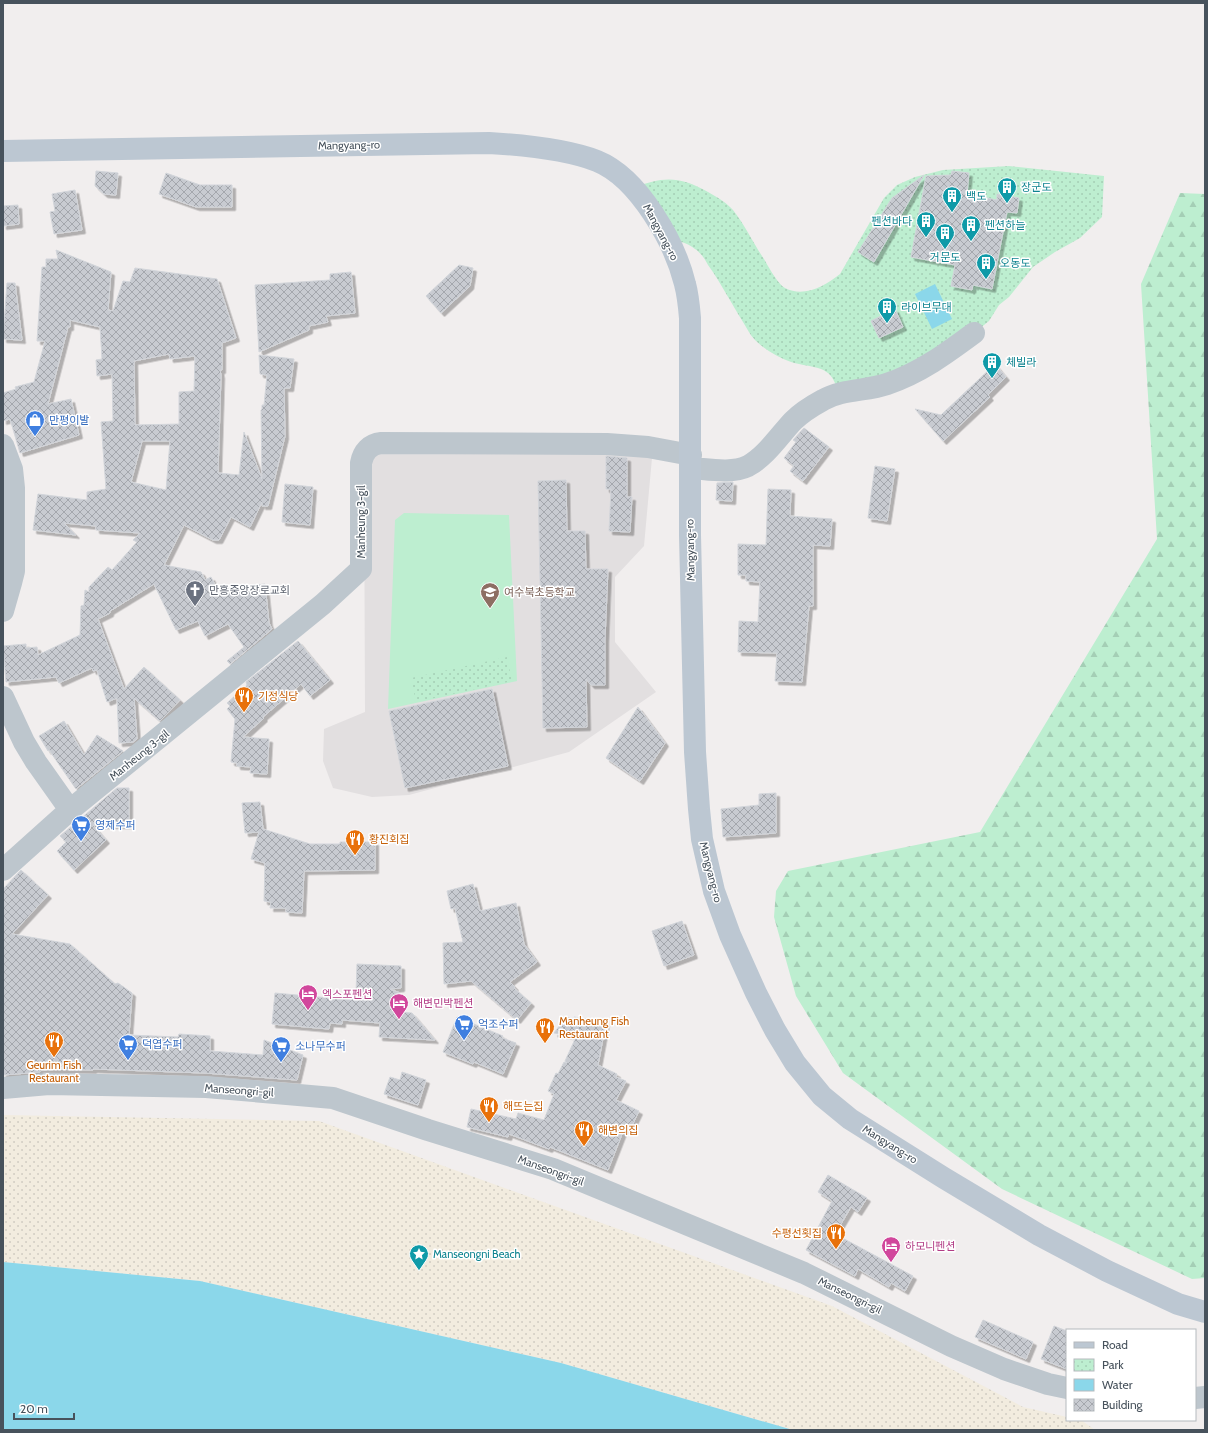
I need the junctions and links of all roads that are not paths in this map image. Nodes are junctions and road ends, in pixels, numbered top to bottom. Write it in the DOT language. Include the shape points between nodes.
graph roads {
  1 [pos="3,151"];
  2 [pos="974,333"];
  3 [pos="3,445"];
  4 [pos="691,461"];
  5 [pos="3,611"];
  6 [pos="3,697"];
  7 [pos="70,810"];
  8 [pos="3,870"];
  9 [pos="3,1088"];
  10 [pos="1205,1312"];
  11 [pos="1066,1388"];
  1 -- 4 [label="main road, Mangyang-ro" via="489,143 535,147 599,162 620,175 645,202 666,238 683,275 690,318"];
  2 -- 4 [label="street" via="916,372 887,384 825,398 794,420 765,452 747,466 728,470"];
  3 -- 5 [label="street" via="12,469 14,488 14,571"];
  4 -- 7 [label="street, Manheung 3-gil" via="648,447 607,444 372,445 363,456 361,464 361,569 323,604"];
  4 -- 10 [label="main road, Mangyang-ro" via="690,535 695,752 702,839 714,891 730,935 775,1030 795,1063 822,1096 850,1119 1039,1235 1107,1271 1178,1304"];
  6 -- 7 [label="street" via="24,742"];
  7 -- 8 [label="street, Manheung 3-gil"];
  9 -- 11 [label="street, Manseongri-gil" via="49,1084 206,1087 333,1098 553,1169 804,1273 951,1346 1004,1369"];
}
